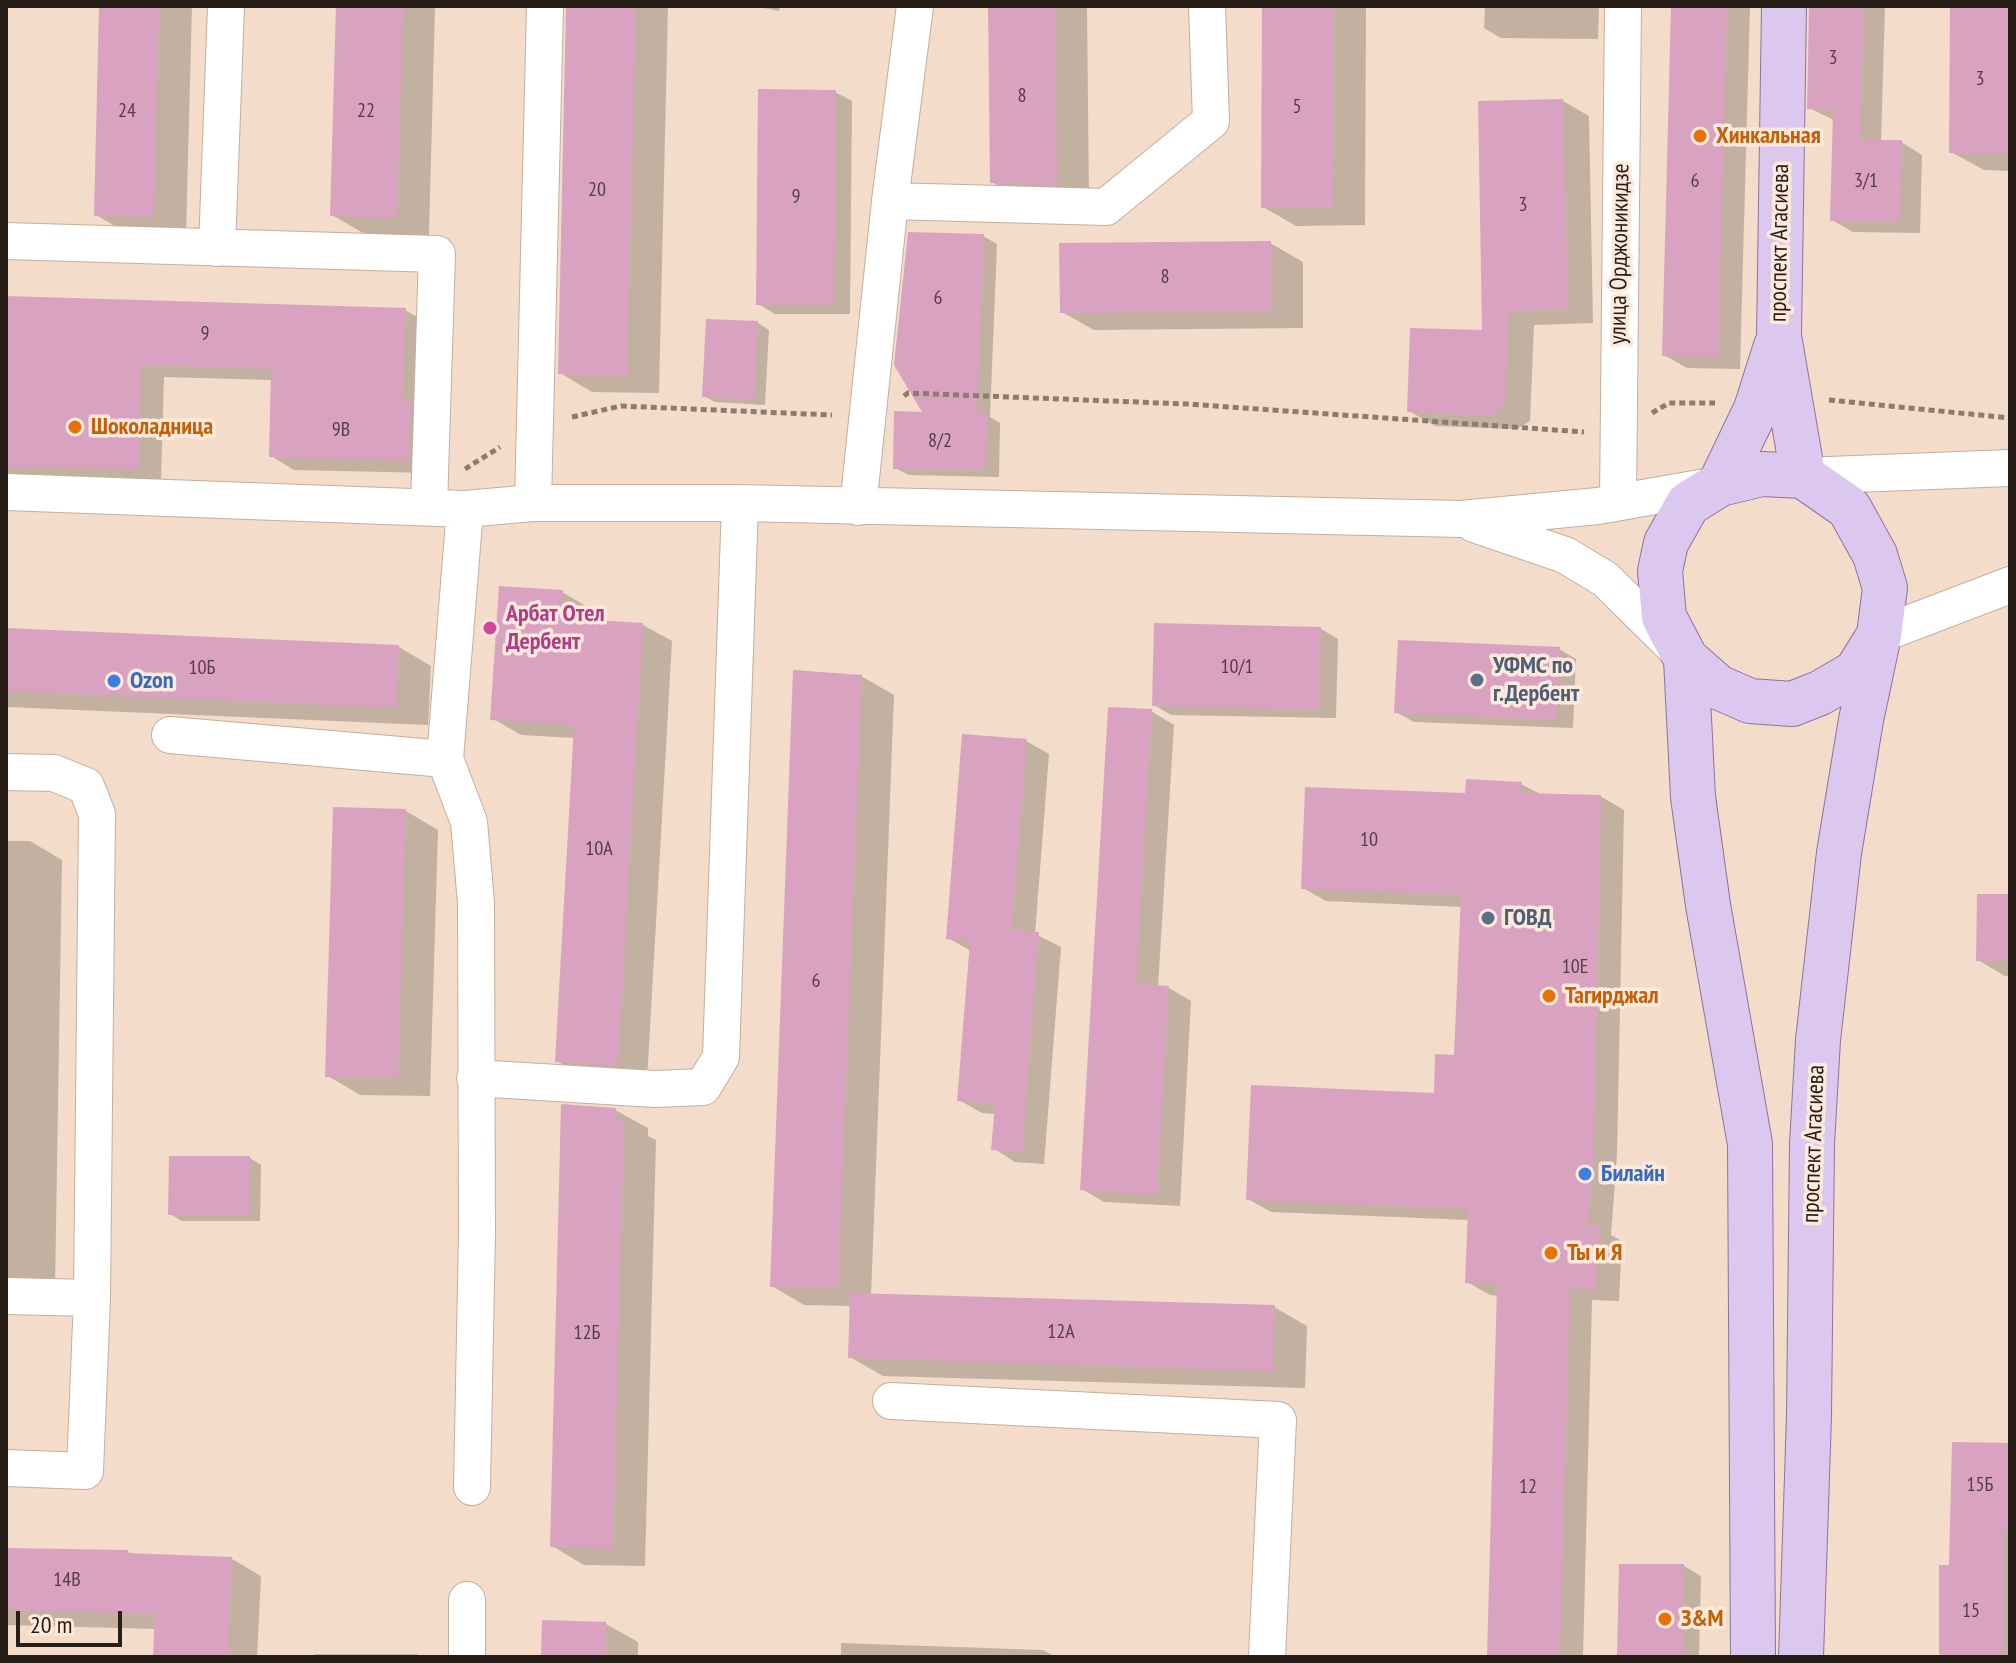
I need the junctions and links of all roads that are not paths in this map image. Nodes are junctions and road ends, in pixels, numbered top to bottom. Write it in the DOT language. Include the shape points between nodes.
graph roads {
  1 [pos="226,6"];
  2 [pos="545,6"];
  3 [pos="915,6"];
  4 [pos="1207,6"];
  5 [pos="1623,6"];
  6 [pos="1784,6"];
  7 [pos="890,201"];
  8 [pos="6,241"];
  9 [pos="217,248"];
  10 [pos="1774,399"];
  11 [pos="2010,468"];
  12 [pos="1803,476"];
  13 [pos="1720,484"];
  14 [pos="6,492"];
  15 [pos="429,498"];
  16 [pos="1618,502"];
  17 [pos="533,503"];
  18 [pos="740,503"];
  19 [pos="858,507"];
  20 [pos="465,509"];
  21 [pos="1461,519"];
  22 [pos="2010,585"];
  23 [pos="1879,635"];
  24 [pos="1686,659"];
  25 [pos="170,735"];
  26 [pos="445,759"];
  27 [pos="6,772"];
  28 [pos="475,1078"];
  29 [pos="6,1296"];
  30 [pos="92,1298"];
  31 [pos="891,1401"];
  32 [pos="6,1468"];
  33 [pos="472,1487"];
  34 [pos="467,1600"];
  35 [pos="467,1657"];
  36 [pos="1267,1657"];
  37 [pos="1753,1657"];
  38 [pos="1801,1657"];
  1 -- 9 [label="street"];
  2 -- 17 [label="street"];
  3 -- 7 [label="street"];
  4 -- 7 [label="street" via="1211,121 1106,207"];
  5 -- 16 [label="street, улица Орджоникидзе"];
  6 -- 10 [label="main road, проспект Агасиева"];
  7 -- 19 [label="street"];
  8 -- 9 [label="street"];
  9 -- 15 [label="street" via="437,254"];
  10 -- 12 [label="main road, проспект Агасиева"];
  10 -- 13 [label="main road, проспект Агасиева"];
  11 -- 12 [label="street"];
  12 -- 13 [label="main road" via="1762,474"];
  12 -- 23 [label="main road" via="1849,508 1875,555 1885,588"];
  13 -- 16 [label="street"];
  13 -- 24 [label="main road" via="1688,504 1666,543 1660,571 1664,617"];
  14 -- 15 [label="street"];
  15 -- 20 [label="street"];
  16 -- 21 [label="street"];
  17 -- 18 [label="street"];
  17 -- 20 [label="street"];
  18 -- 19 [label="street"];
  18 -- 28 [label="street" via="721,1057 703,1087"];
  19 -- 21 [label="street"];
  20 -- 26 [label="street"];
  21 -- 24 [label="street" via="1565,555 1605,579"];
  22 -- 23 [label="street"];
  23 -- 24 [label="main road" via="1856,672 1792,704 1750,701 1718,687"];
  23 -- 38 [label="main road, проспект Агасиева" via="1839,853 1818,1040"];
  24 -- 37 [label="main road" via="1693,797 1750,1144"];
  25 -- 26 [label="street"];
  26 -- 28 [label="street" via="469,822 476,903"];
  27 -- 30 [label="street" via="54,773 86,786 97,814"];
  28 -- 33 [label="street"];
  29 -- 30 [label="street"];
  30 -- 32 [label="street" via="85,1471"];
  31 -- 36 [label="street" via="1278,1420"];
  34 -- 35 [label="street"];
}
